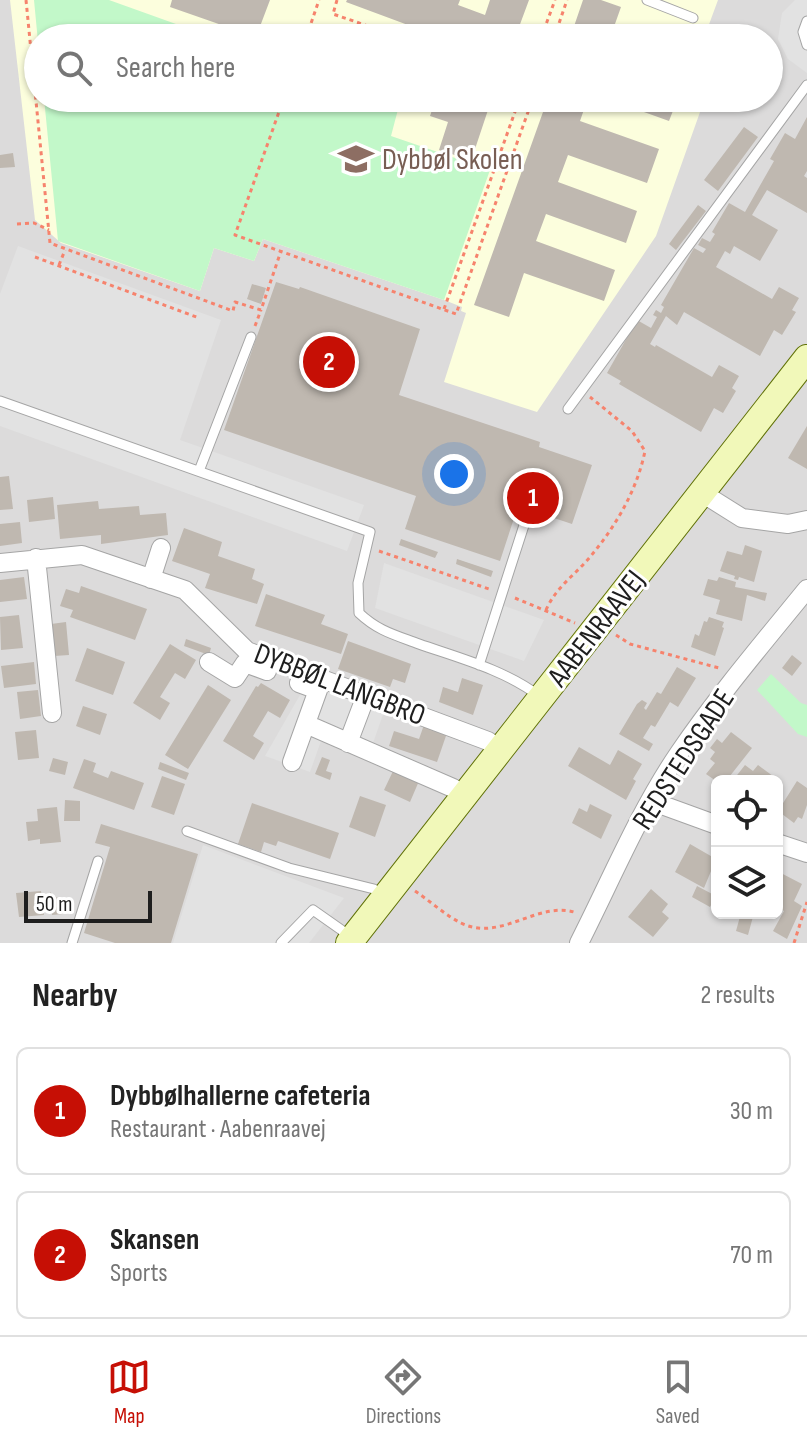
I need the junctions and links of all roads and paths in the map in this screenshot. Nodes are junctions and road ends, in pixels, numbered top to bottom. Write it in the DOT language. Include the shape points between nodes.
graph roads {
  1 [pos="26,0"];
  2 [pos="319,0"];
  3 [pos="337,0"];
  4 [pos="555,0"];
  5 [pos="567,0"];
  6 [pos="647,0"];
  7 [pos="693,18"];
  8 [pos="807,21"];
  9 [pos="28,24"];
  10 [pos="311,24"];
  11 [pos="362,24"];
  12 [pos="546,24"];
  13 [pos="559,24"];
  14 [pos="807,45"];
  15 [pos="807,85"];
  16 [pos="37,112"];
  17 [pos="279,112"];
  18 [pos="515,112"];
  19 [pos="528,112"];
  20 [pos="17,224"];
  21 [pos="49,230"];
  22 [pos="65,250"];
  23 [pos="281,251"];
  24 [pos="35,257"];
  25 [pos="59,265"];
  26 [pos="444,309"];
  27 [pos="261,310"];
  28 [pos="199,318"];
  29 [pos="251,337"];
  30 [pos="807,358"];
  31 [pos="582,390"];
  32 [pos="0,401"];
  33 [pos="568,409"];
  34 [pos="199,471"];
  35 [pos="702,493"];
  36 [pos="526,519"];
  37 [pos="807,520"];
  38 [pos="161,548"];
  39 [pos="36,558"];
  40 [pos="0,563"];
  41 [pos="151,579"];
  42 [pos="807,589"];
  43 [pos="546,610"];
  44 [pos="616,635"];
  45 [pos="209,662"];
  46 [pos="479,665"];
  47 [pos="738,674"];
  48 [pos="542,698"];
  49 [pos="362,706"];
  50 [pos="52,713"];
  51 [pos="306,724"];
  52 [pos="348,743"];
  53 [pos="500,751"];
  54 [pos="292,762"];
  55 [pos="464,797"];
  56 [pos="651,801"];
  57 [pos="711,823"];
  58 [pos="187,831"];
  59 [pos="783,845"];
  60 [pos="807,853"];
  61 [pos="98,861"];
  62 [pos="413,890"];
  63 [pos="386,898"];
  64 [pos="807,902"];
  65 [pos="590,921"];
  66 [pos="351,941"];
  67 [pos="72,943"];
  68 [pos="281,943"];
  69 [pos="579,943"];
  70 [pos="794,943"];
  1 -- 9 [label="path"];
  2 -- 10 [label="path"];
  3 -- 11 [label="path" via="333,14"];
  4 -- 12 [label="path"];
  5 -- 13 [label="path"];
  6 -- 7 [label="lane"];
  8 -- 14 [label="lane"];
  15 -- 31 [label="lane"];
  16 -- 21 [label="path"];
  17 -- 23 [label="path" via="235,235"];
  18 -- 26 [label="path"];
  19 -- 26 [label="path" via="456,314"];
  20 -- 21 [label="path" via="34,223"];
  21 -- 22 [label="path" via="50,243"];
  22 -- 25 [label="path"];
  22 -- 27 [label="path" via="233,311 235,302"];
  23 -- 26 [label="path"];
  23 -- 27 [label="path"];
  24 -- 25 [label="path"];
  25 -- 28 [label="path"];
  27 -- 29 [label="path"];
  29 -- 34 [label="lane"];
  30 -- 35 [label="street, AABENRAAVEJ"];
  31 -- 33 [label="lane"];
  31 -- 43 [label="path" via="632,431 645,451 621,514"];
  32 -- 34 [label="lane"];
  34 -- 46 [label="lane" via="370,532 358,583 359,613 374,628"];
  35 -- 37 [label="street" via="742,518 788,524"];
  35 -- 48 [label="street, AABENRAAVEJ"];
  36 -- 46 [label="lane"];
  38 -- 41 [label="street"];
  39 -- 40 [label="street, DYBBØL LANGBRO"];
  39 -- 41 [label="street, DYBBØL LANGBRO" via="82,555"];
  39 -- 50 [label="street"];
  41 -- 53 [label="street, DYBBØL LANGBRO" via="185,590 247,651 488,741"];
  42 -- 47 [label="street, REDSTEDSGADE"];
  44 -- 47 [label="path" via="630,644"];
  45 -- 51 [label="street" via="235,678 245,663 318,690"];
  46 -- 48 [label="lane"];
  47 -- 56 [label="street, REDSTEDSGADE"];
  48 -- 53 [label="street, AABENRAAVEJ"];
  49 -- 52 [label="street"];
  51 -- 52 [label="street"];
  51 -- 54 [label="street"];
  52 -- 55 [label="street"];
  53 -- 55 [label="street, AABENRAAVEJ"];
  55 -- 63 [label="street, AABENRAAVEJ"];
  56 -- 57 [label="street"];
  56 -- 65 [label="street, REDSTEDSGADE"];
  58 -- 63 [label="lane" via="289,868 374,889"];
  59 -- 60 [label="street"];
  61 -- 67 [label="lane"];
  62 -- 65 [label="path" via="462,924 480,928 499,928 557,911 574,911"];
  63 -- 66 [label="street, AABENRAAVEJ"];
  64 -- 70 [label="path"];
  65 -- 69 [label="street, REDSTEDSGADE"];
  66 -- 68 [label="lane" via="313,910"];
}
